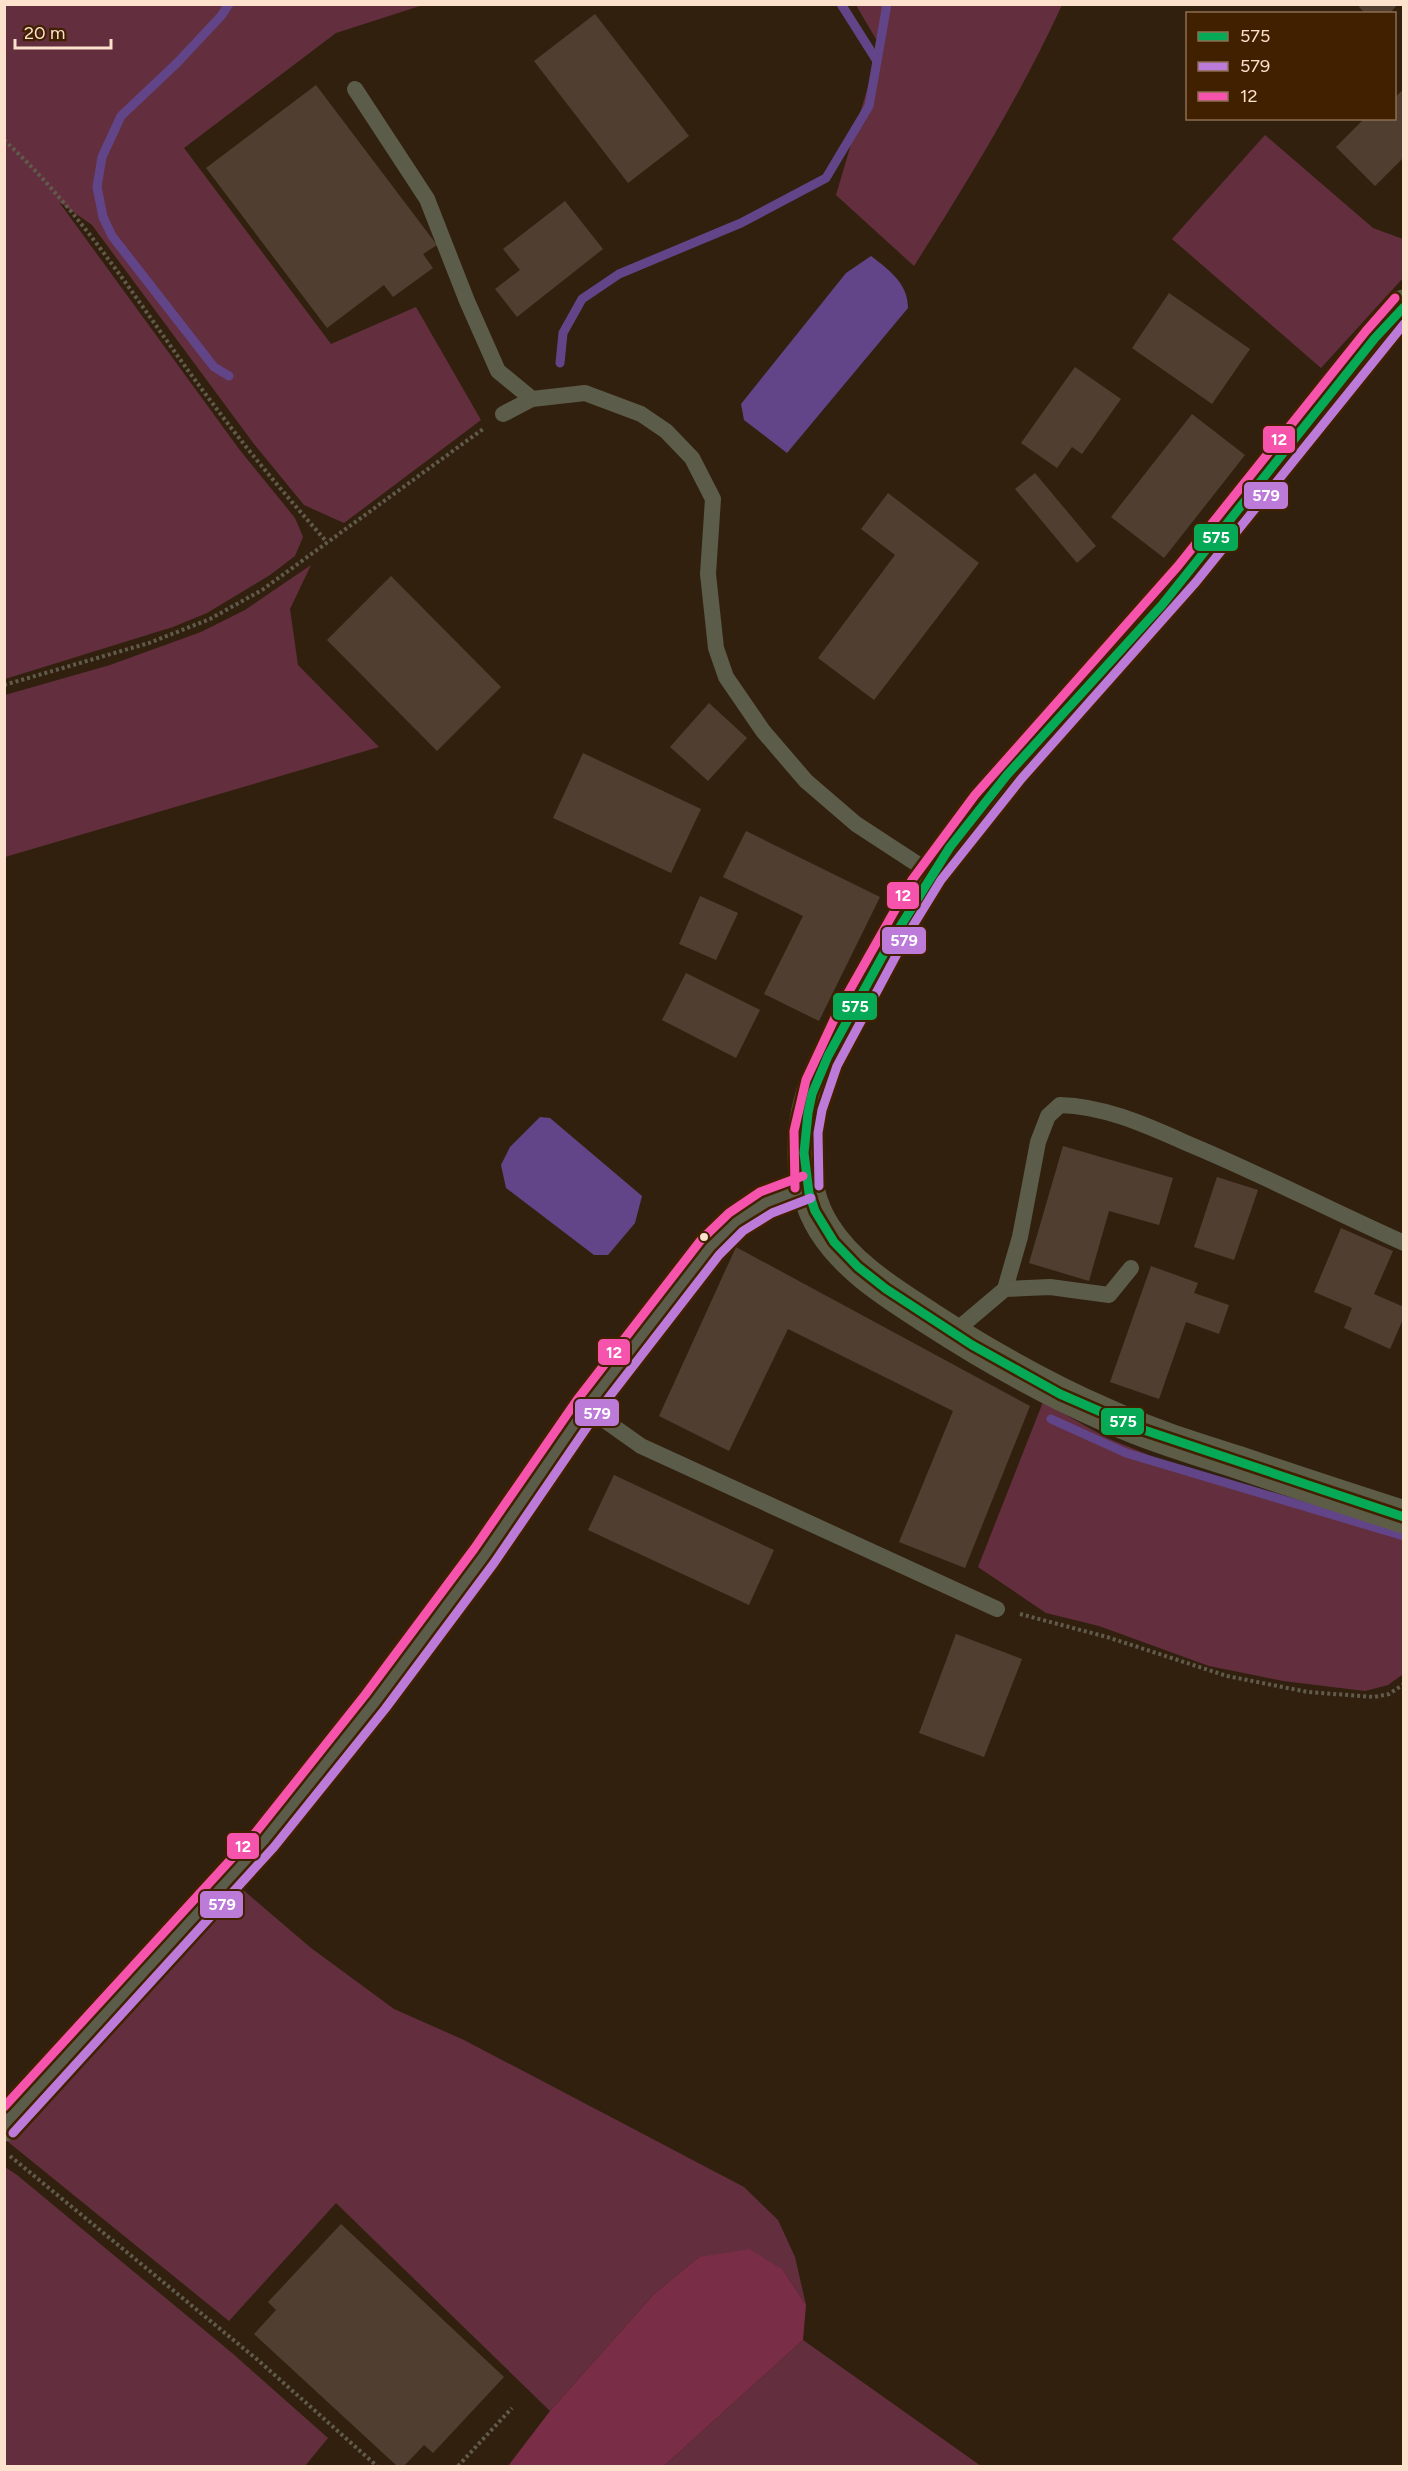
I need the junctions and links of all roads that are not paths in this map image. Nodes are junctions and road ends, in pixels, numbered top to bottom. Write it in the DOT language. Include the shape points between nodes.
graph roads {
  1 [pos="355,89"];
  2 [pos="1404,306"];
  3 [pos="532,399"];
  4 [pos="503,414"];
  5 [pos="931,873"];
  6 [pos="807,1186"];
  7 [pos="1404,1243"];
  8 [pos="1131,1268"];
  9 [pos="1005,1289"];
  10 [pos="953,1333"];
  11 [pos="586,1407"];
  12 [pos="1404,1517"];
  13 [pos="997,1609"];
  14 [pos="4,2125"];
  1 -- 3 [label="lane" via="427,199 498,371"];
  2 -- 5 [label="main road" via="1160,607 1022,759"];
  3 -- 4 [label="lane"];
  3 -- 5 [label="lane" via="585,393 641,414 666,431 692,458 713,499 708,574 716,648 726,677 763,732 806,781 856,824"];
  5 -- 6 [label="main road" via="895,932 817,1080 805,1136"];
  6 -- 10 [label="main road" via="824,1228 851,1261 886,1291"];
  6 -- 11 [label="street" via="767,1202 736,1222 710,1247"];
  7 -- 9 [label="lane" via="1140,1123 1077,1105 1060,1105 1048,1116 1038,1142 1020,1237"];
  8 -- 9 [label="lane" via="1109,1295 1050,1287"];
  9 -- 10 [label="lane"];
  10 -- 12 [label="main road" via="1009,1367 1109,1417"];
  11 -- 13 [label="lane" via="641,1446"];
  11 -- 14 [label="street" via="477,1565 265,1840"];
}
